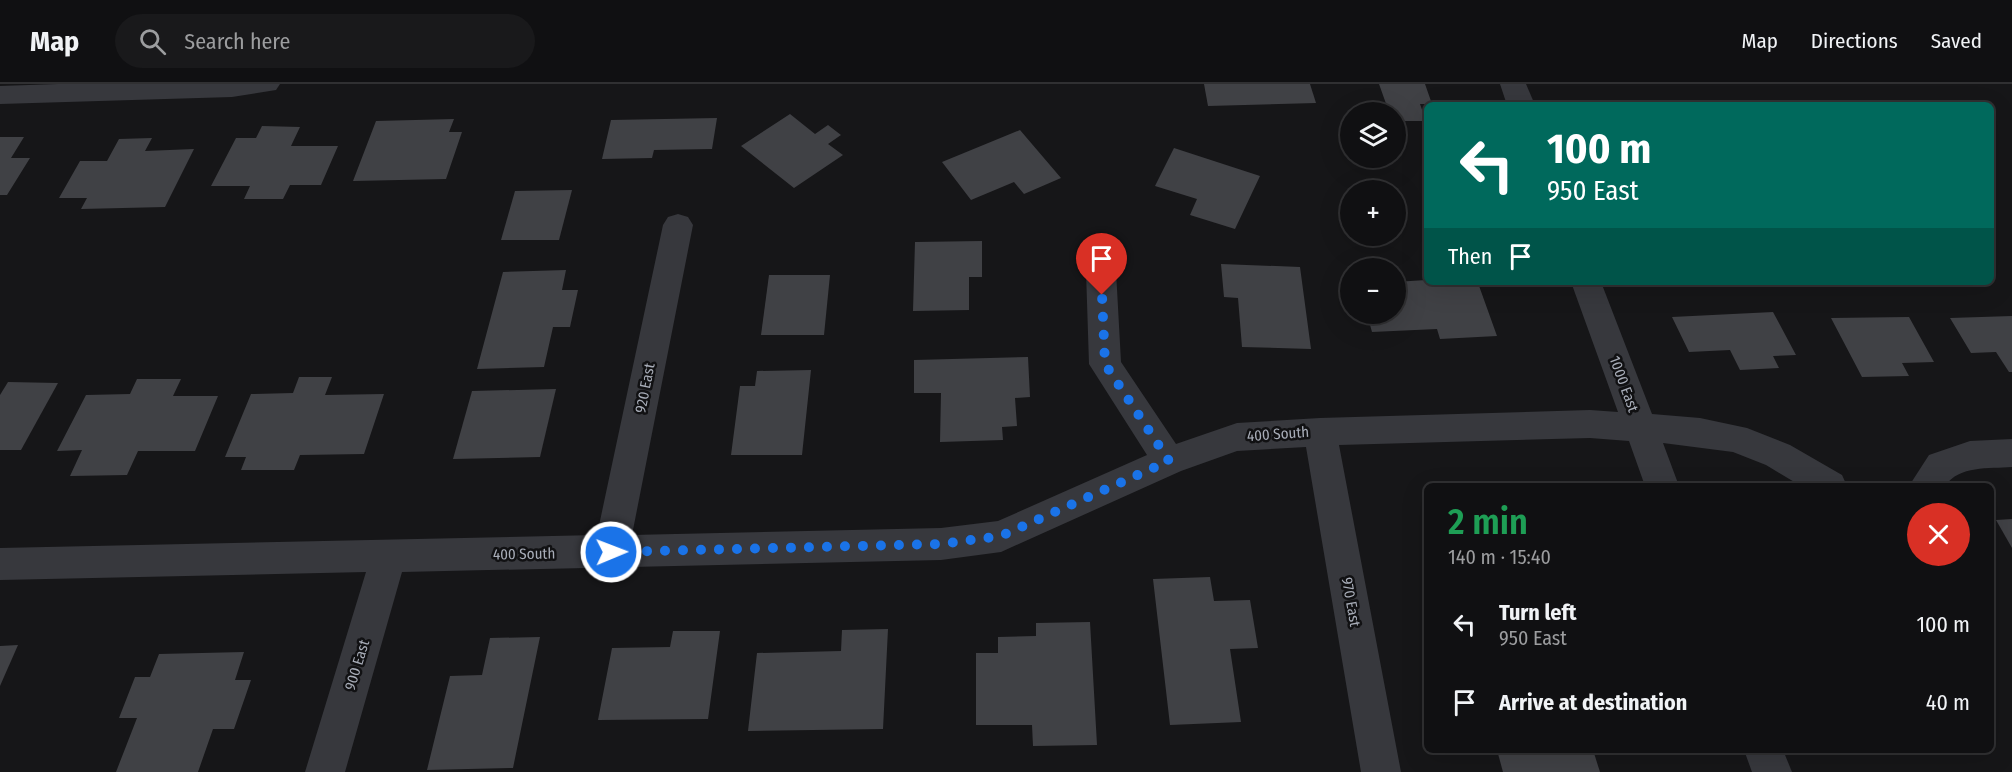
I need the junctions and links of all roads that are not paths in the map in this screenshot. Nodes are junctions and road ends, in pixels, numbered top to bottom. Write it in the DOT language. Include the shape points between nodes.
graph roads {
  1 [pos="267,84"];
  2 [pos="1513,84"];
  3 [pos="0,95"];
  4 [pos="1520,102"];
  5 [pos="678,225"];
  6 [pos="1101,272"];
  7 [pos="1587,285"];
  8 [pos="1640,428"];
  9 [pos="1320,432"];
  10 [pos="2012,453"];
  11 [pos="1169,461"];
  12 [pos="1661,483"];
  13 [pos="1825,483"];
  14 [pos="1928,483"];
  15 [pos="611,552"];
  16 [pos="388,557"];
  17 [pos="0,564"];
  18 [pos="1764,753"];
  19 [pos="325,772"];
  20 [pos="1381,772"];
  21 [pos="1772,772"];
  1 -- 3 [label="street"];
  2 -- 4 [label="street"];
  5 -- 15 [label="street, 920 East"];
  6 -- 11 [label="street" via="1105,364"];
  7 -- 8 [label="street, 1000 East"];
  8 -- 9 [label="street, 400 South" via="1590,424"];
  8 -- 12 [label="street, 1000 East"];
  8 -- 13 [label="street, 400 South" via="1735,438 1778,455"];
  9 -- 11 [label="street, 400 South" via="1237,437"];
  9 -- 20 [label="street, 970 East"];
  10 -- 14 [label="street" via="1970,455 1941,465"];
  11 -- 15 [label="street, 400 South" via="1001,536 941,544"];
  15 -- 16 [label="street, 400 South"];
  16 -- 17 [label="street, 400 South"];
  16 -- 19 [label="street, 900 East"];
  18 -- 21 [label="street"];
}
